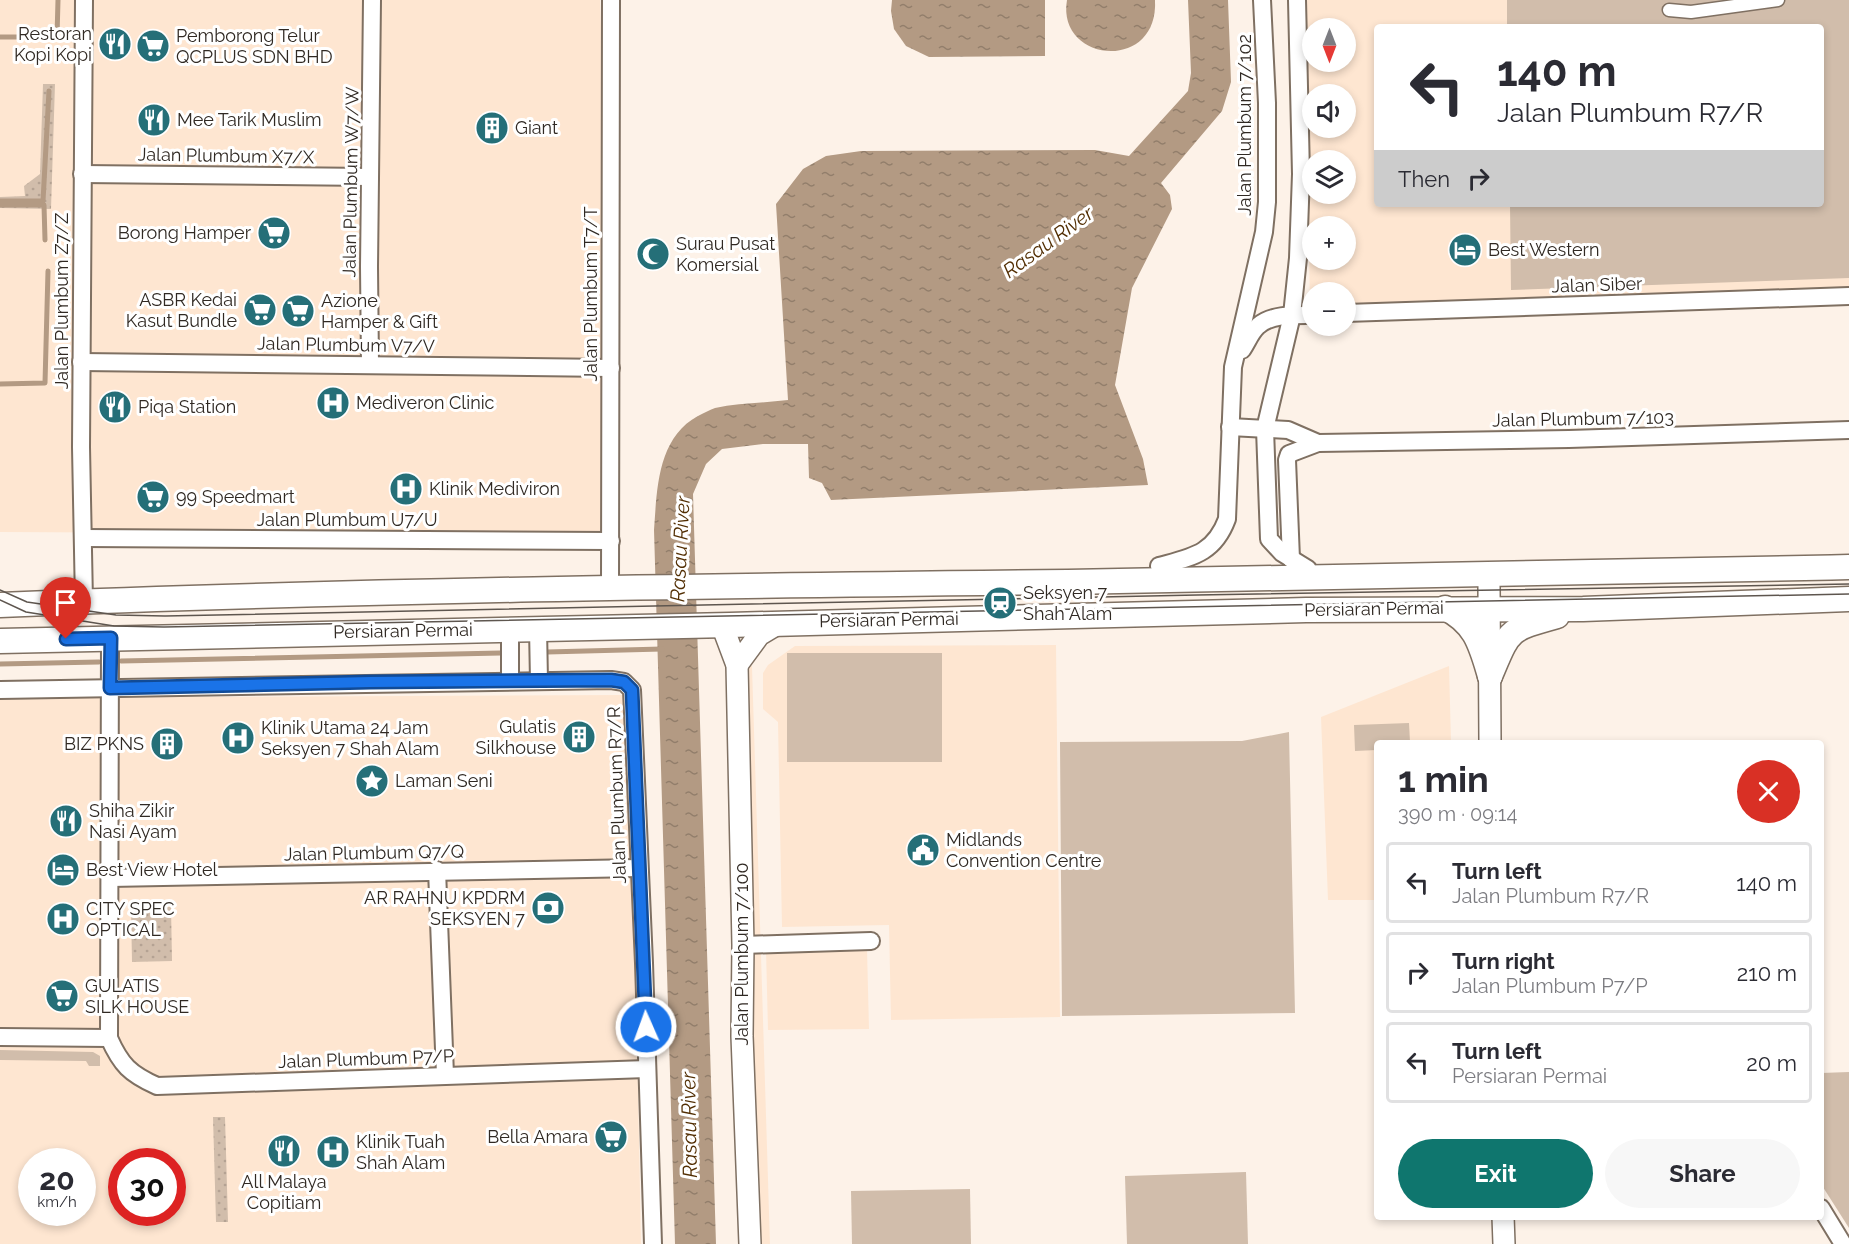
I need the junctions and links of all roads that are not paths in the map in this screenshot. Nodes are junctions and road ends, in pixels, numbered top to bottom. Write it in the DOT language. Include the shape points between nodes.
graph roads {
  1 [pos="84,0"];
  2 [pos="372,0"];
  3 [pos="610,0"];
  4 [pos="1262,0"];
  5 [pos="1296,0"];
  6 [pos="1778,0"];
  7 [pos="1669,10"];
  8 [pos="82,174"];
  9 [pos="370,177"];
  10 [pos="1849,296"];
  11 [pos="1356,314"];
  12 [pos="1292,315"];
  13 [pos="1302,315"];
  14 [pos="81,362"];
  15 [pos="370,365"];
  16 [pos="1233,367"];
  17 [pos="610,368"];
  18 [pos="1230,427"];
  19 [pos="1264,429"];
  20 [pos="1849,430"];
  21 [pos="1318,443"];
  22 [pos="83,538"];
  23 [pos="610,541"];
  24 [pos="1159,567"];
  25 [pos="1849,567"];
  26 [pos="1302,569"];
  27 [pos="1629,572"];
  28 [pos="724,586"];
  29 [pos="620,587"];
  30 [pos="1489,597"];
  31 [pos="1849,599"];
  32 [pos="84,602"];
  33 [pos="0,605"];
  34 [pos="1445,608"];
  35 [pos="1582,609"];
  36 [pos="779,623"];
  37 [pos="718,625"];
  38 [pos="510,628"];
  39 [pos="538,628"];
  40 [pos="111,638"];
  41 [pos="0,641"];
  42 [pos="737,665"];
  43 [pos="1490,676"];
  44 [pos="510,681"];
  45 [pos="539,681"];
  46 [pos="110,688"];
  47 [pos="0,690"];
  48 [pos="1490,740"];
  49 [pos="639,868"];
  50 [pos="437,870"];
  51 [pos="110,878"];
  52 [pos="871,941"];
  53 [pos="743,945"];
  54 [pos="0,1037"];
  55 [pos="109,1038"];
  56 [pos="647,1069"];
  57 [pos="445,1075"];
  58 [pos="1824,1213"];
  59 [pos="1503,1220"];
  60 [pos="653,1244"];
  61 [pos="750,1244"];
  62 [pos="1504,1244"];
  63 [pos="1843,1244"];
  1 -- 8 [label="street, Jalan Plumbum Z7/Z"];
  2 -- 9 [label="street, Jalan Plumbum W7/W"];
  3 -- 17 [label="street, Jalan Plumbum T7/T"];
  4 -- 16 [label="street, Jalan Plumbum 7/102" via="1268,103 1267,202 1262,243"];
  5 -- 12 [label="street" via="1301,174"];
  6 -- 7 [label="street" via="1691,12"];
  8 -- 9 [label="street, Jalan Plumbum X7/X"];
  8 -- 14 [label="street, Jalan Plumbum Z7/Z"];
  9 -- 15 [label="street, Jalan Plumbum W7/W"];
  10 -- 11 [label="street, Jalan Siber"];
  12 -- 13 [label="street"];
  12 -- 16 [label="street" via="1265,320"];
  12 -- 19 [label="street"];
  14 -- 15 [label="street, Jalan Plumbum V7/V"];
  14 -- 22 [label="street, Jalan Plumbum Z7/Z"];
  15 -- 17 [label="street, Jalan Plumbum V7/V"];
  16 -- 18 [label="street, Jalan Plumbum 7/102"];
  17 -- 23 [label="street, Jalan Plumbum T7/T"];
  18 -- 19 [label="street"];
  18 -- 24 [label="street, Jalan Plumbum 7/102" via="1227,519 1222,531 1205,551"];
  19 -- 21 [label="street" via="1288,430"];
  19 -- 26 [label="street" via="1269,539"];
  20 -- 21 [label="street, Jalan Plumbum 7/103"];
  21 -- 26 [label="street" via="1289,454 1287,460"];
  22 -- 23 [label="street, Jalan Plumbum U7/U"];
  22 -- 32 [label="street, Jalan Plumbum Z7/Z"];
  23 -- 29 [label="street, Jalan Plumbum T7/T"];
  24 -- 26 [label="main road"];
  24 -- 28 [label="main road" via="826,571"];
  25 -- 27 [label="main road, Persiaran Permai"];
  26 -- 27 [label="main road, Persiaran Permai" via="1377,577"];
  26 -- 28 [label="main road, Persiaran Permai"];
  26 -- 30 [label="main road" via="1374,588"];
  27 -- 30 [label="main road" via="1596,585"];
  28 -- 29 [label="main road, Persiaran Permai"];
  29 -- 32 [label="main road, Persiaran Permai"];
  30 -- 34 [label="main road, Persiaran Permai"];
  30 -- 35 [label="main road, Persiaran Permai"];
  30 -- 43 [label="street"];
  31 -- 35 [label="main road, Persiaran Permai"];
  32 -- 33 [label="main road, Persiaran Permai"];
  34 -- 36 [label="main road, Persiaran Permai"];
  34 -- 43 [label="main road" via="1459,615 1478,638"];
  35 -- 43 [label="main road" via="1520,626 1506,638"];
  36 -- 37 [label="main road, Persiaran Permai"];
  36 -- 42 [label="street" via="759,635"];
  37 -- 39 [label="main road, Persiaran Permai"];
  37 -- 42 [label="street, Jalan Plumbum 7/100"];
  38 -- 39 [label="main road, Persiaran Permai"];
  38 -- 40 [label="main road, Persiaran Permai"];
  38 -- 44 [label="street"];
  39 -- 45 [label="street"];
  40 -- 41 [label="main road, Persiaran Permai"];
  40 -- 46 [label="street, Jalan Plumbum P7/P"];
  42 -- 53 [label="street, Jalan Plumbum 7/100"];
  43 -- 48 [label="street"];
  44 -- 45 [label="street, Jalan Plumbum R7/R"];
  44 -- 46 [label="street, Jalan Plumbum R7/R"];
  45 -- 49 [label="street, Jalan Plumbum R7/R" via="611,680 624,682 632,690"];
  46 -- 47 [label="street, Jalan Plumbum R7/R"];
  46 -- 51 [label="street, Jalan Plumbum P7/P"];
  49 -- 50 [label="street, Jalan Plumbum Q7/Q"];
  49 -- 56 [label="street, Jalan Plumbum R7/R"];
  50 -- 51 [label="street, Jalan Plumbum Q7/Q"];
  50 -- 57 [label="street"];
  51 -- 55 [label="street, Jalan Plumbum P7/P"];
  52 -- 53 [label="street"];
  53 -- 61 [label="street, Jalan Plumbum 7/100" via="742,1036"];
  54 -- 55 [label="street"];
  55 -- 57 [label="street, Jalan Plumbum P7/P" via="119,1060 136,1076 157,1086"];
  56 -- 57 [label="street, Jalan Plumbum P7/P"];
  56 -- 60 [label="street, Jalan Plumbum R7/R"];
  58 -- 63 [label="street"];
  59 -- 62 [label="street"];
}
